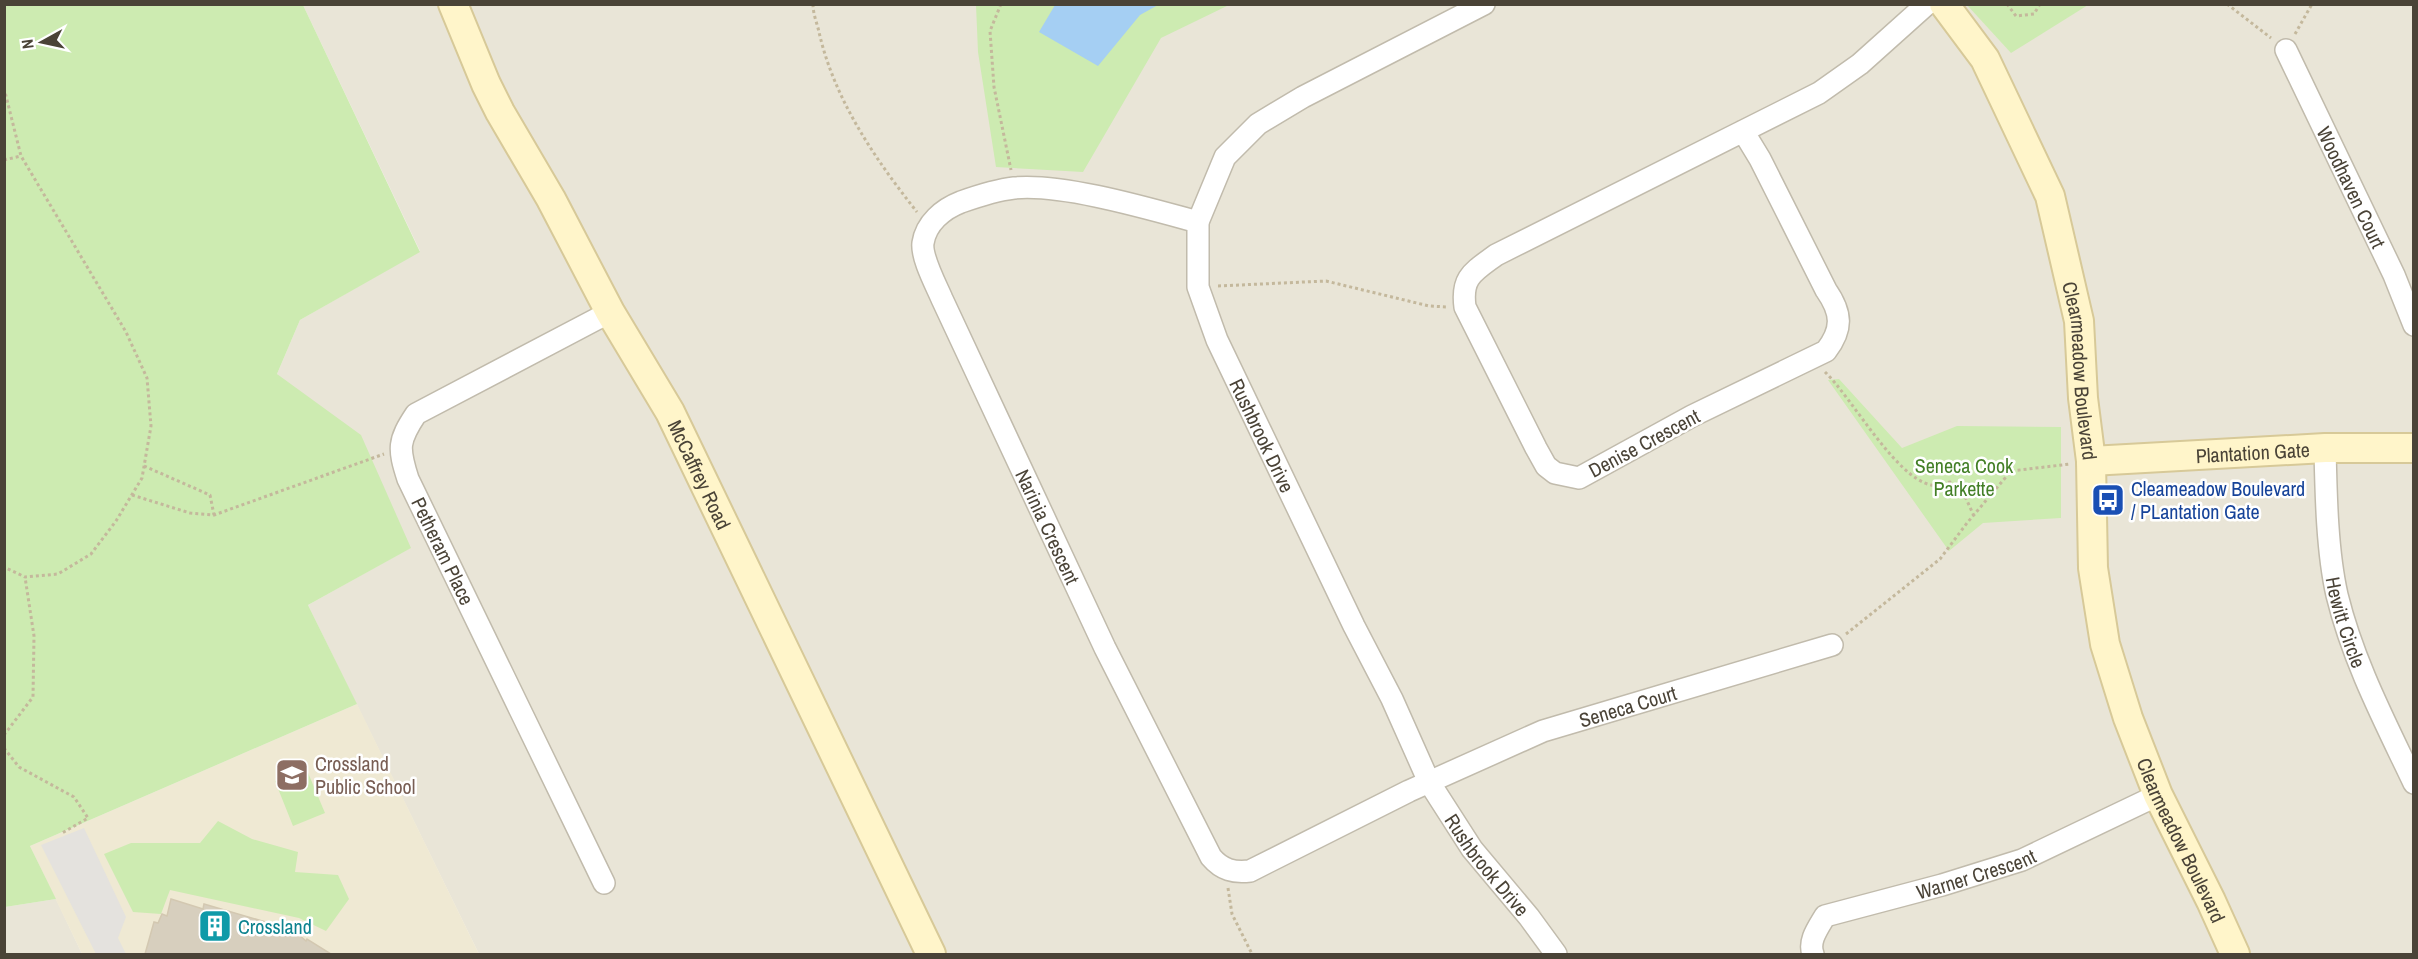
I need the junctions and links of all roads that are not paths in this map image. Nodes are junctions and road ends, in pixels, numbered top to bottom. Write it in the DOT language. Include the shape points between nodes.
graph roads {
  1 [pos="453,4"];
  2 [pos="1484,4"];
  3 [pos="1927,4"];
  4 [pos="1944,4"];
  5 [pos="2286,50"];
  6 [pos="1743,131"];
  7 [pos="1198,222"];
  8 [pos="610,312"];
  9 [pos="2414,324"];
  10 [pos="2325,448"];
  11 [pos="2414,448"];
  12 [pos="2081,462"];
  13 [pos="1832,645"];
  14 [pos="1429,782"];
  15 [pos="2414,783"];
  16 [pos="2158,795"];
  17 [pos="604,883"];
  18 [pos="931,954"];
  19 [pos="1556,954"];
  20 [pos="1813,954"];
  21 [pos="2235,954"];
  1 -- 8 [label="street, McCaffrey Road" via="500,112"];
  2 -- 7 [label="street, Rushbrook Drive" via="1258,124 1225,157"];
  3 -- 6 [label="street" via="1860,64 1819,93"];
  4 -- 12 [label="street, Clearmeadow Boulevard" via="1985,59 2050,196 2079,321"];
  5 -- 9 [label="street, Woodhaven Court"];
  6 -- 6 [label="street, Denise Crescent" via="1836,305 1839,326 1835,340 1826,351 1692,416 1594,471 1579,478 1555,473 1546,466 1465,307 1465,283 1496,255"];
  7 -- 14 [label="street, Rushbrook Drive" via="1198,287 1218,340"];
  7 -- 14 [label="street, Narinia Crescent" via="1088,195 1014,188 950,207 928,226 922,245 942,299 1105,648 1217,864 1234,873 1250,871"];
  8 -- 17 [label="street, Petheram Place" via="416,414 405,431 399,453 408,479"];
  8 -- 18 [label="street, McCaffrey Road" via="680,433"];
  10 -- 11 [label="street, Plantation Gate"];
  10 -- 12 [label="street, Plantation Gate"];
  10 -- 15 [label="street, Hewitt Circle" via="2337,594 2359,664"];
  12 -- 16 [label="street, Clearmeadow Boulevard" via="2105,644"];
  13 -- 14 [label="street, Seneca Court" via="1543,731"];
  14 -- 19 [label="street, Rushbrook Drive" via="1472,849"];
  16 -- 20 [label="street, Warner Crescent" via="2022,860 1825,916 1810,947"];
  16 -- 21 [label="street, Clearmeadow Boulevard"];
}
